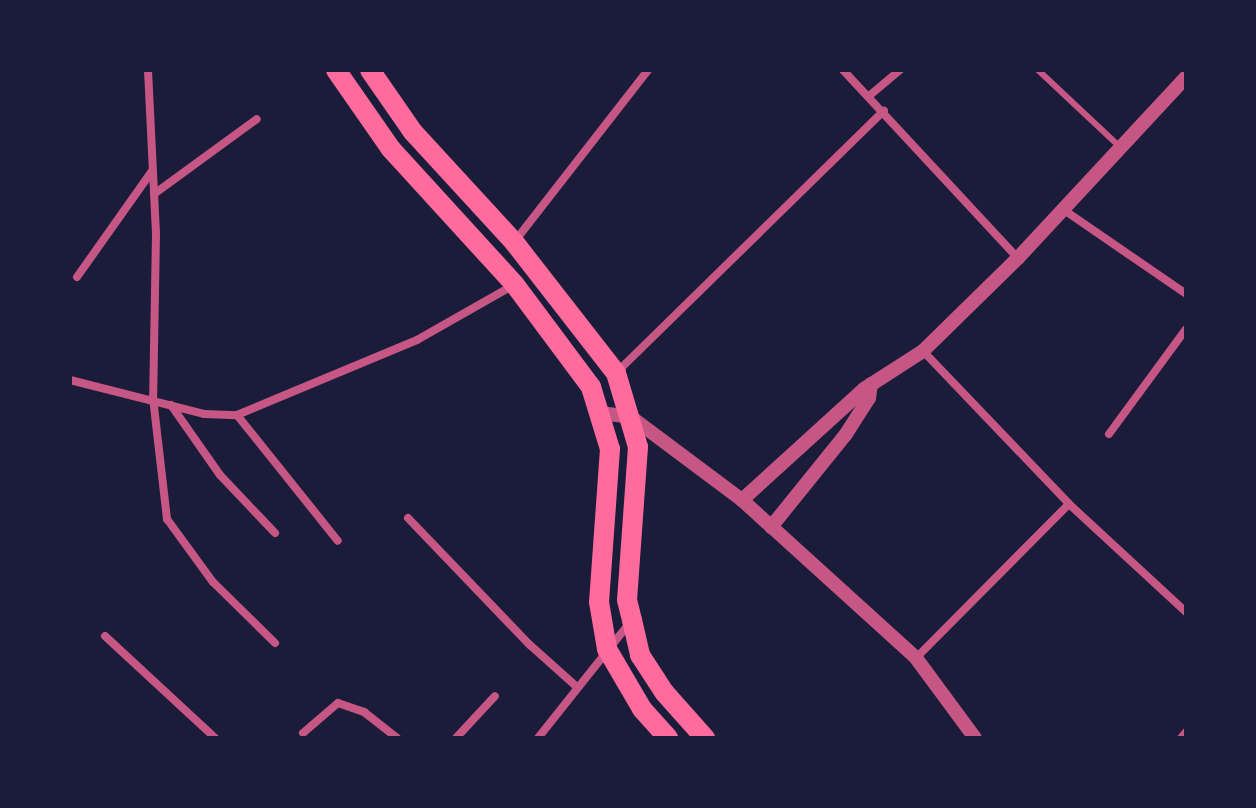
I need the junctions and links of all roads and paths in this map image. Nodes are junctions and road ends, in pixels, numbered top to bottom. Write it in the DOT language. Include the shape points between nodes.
graph roads {
  1 [pos="148,70"];
  2 [pos="336,70"];
  3 [pos="370,70"];
  4 [pos="648,70"];
  5 [pos="843,70"];
  6 [pos="900,70"];
  7 [pos="1038,70"];
  8 [pos="1186,77"];
  9 [pos="869,96"];
  10 [pos="884,111"];
  11 [pos="257,119"];
  12 [pos="1121,148"];
  13 [pos="153,170"];
  14 [pos="154,194"];
  15 [pos="1064,210"];
  16 [pos="514,242"];
  17 [pos="1018,258"];
  18 [pos="77,277"];
  19 [pos="515,285"];
  20 [pos="1186,294"];
  21 [pos="1186,329"];
  22 [pos="923,351"];
  23 [pos="616,373"];
  24 [pos="70,380"];
  25 [pos="871,384"];
  26 [pos="153,398"];
  27 [pos="171,404"];
  28 [pos="600,413"];
  29 [pos="237,415"];
  30 [pos="631,417"];
  31 [pos="1109,434"];
  32 [pos="742,500"];
  33 [pos="1069,504"];
  34 [pos="408,518"];
  35 [pos="771,527"];
  36 [pos="275,533"];
  37 [pos="338,541"];
  38 [pos="1186,612"];
  39 [pos="632,620"];
  40 [pos="105,636"];
  41 [pos="275,643"];
  42 [pos="607,649"];
  43 [pos="916,658"];
  44 [pos="577,687"];
  45 [pos="495,696"];
  46 [pos="1186,732"];
  47 [pos="303,733"];
  48 [pos="215,738"];
  49 [pos="397,738"];
  50 [pos="456,738"];
  51 [pos="538,738"];
  52 [pos="668,738"];
  53 [pos="705,738"];
  54 [pos="975,738"];
  55 [pos="1181,738"];
  1 -- 13 [label="street"];
  2 -- 19 [label="main road" via="391,149"];
  3 -- 16 [label="main road" via="413,132"];
  4 -- 16 [label="street"];
  5 -- 9 [label="street"];
  6 -- 9 [label="street"];
  7 -- 12 [label="lane"];
  8 -- 12 [label="street"];
  9 -- 10 [label="street"];
  10 -- 17 [label="street"];
  10 -- 23 [label="street"];
  11 -- 14 [label="street"];
  12 -- 15 [label="street"];
  13 -- 14 [label="street"];
  13 -- 18 [label="street"];
  14 -- 26 [label="street"];
  15 -- 17 [label="street"];
  15 -- 20 [label="street"];
  16 -- 23 [label="main road"];
  17 -- 22 [label="street"];
  19 -- 28 [label="main road" via="591,387"];
  19 -- 29 [label="street" via="417,340"];
  21 -- 31 [label="street"];
  22 -- 25 [label="street"];
  22 -- 33 [label="street"];
  23 -- 30 [label="main road"];
  24 -- 26 [label="street"];
  25 -- 32 [label="street"];
  25 -- 35 [label="street" via="869,398 846,434"];
  26 -- 27 [label="street"];
  26 -- 41 [label="street" via="167,519 213,582"];
  27 -- 29 [label="street" via="204,414"];
  27 -- 36 [label="street" via="220,475"];
  28 -- 30 [label="street"];
  28 -- 42 [label="main road" via="610,449 599,602"];
  29 -- 37 [label="street"];
  30 -- 32 [label="street"];
  30 -- 39 [label="main road" via="638,447 627,600"];
  32 -- 35 [label="street"];
  33 -- 38 [label="street"];
  33 -- 43 [label="street"];
  34 -- 44 [label="street"];
  35 -- 43 [label="street"];
  39 -- 42 [label="street"];
  39 -- 53 [label="main road" via="640,655"];
  40 -- 48 [label="street"];
  42 -- 44 [label="street"];
  42 -- 52 [label="main road" via="642,709"];
  43 -- 54 [label="street"];
  44 -- 51 [label="street"];
  45 -- 50 [label="street"];
  46 -- 55 [label="street"];
  47 -- 49 [label="street" via="338,703 364,712"];
}
